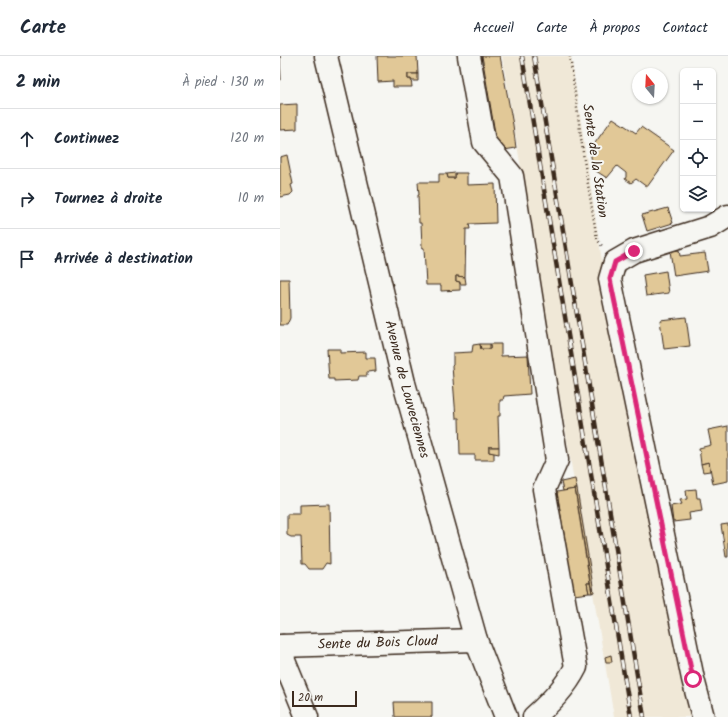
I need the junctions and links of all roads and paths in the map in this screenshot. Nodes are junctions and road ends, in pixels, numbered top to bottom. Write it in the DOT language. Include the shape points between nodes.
graph roads {
  1 [pos="326,56"];
  2 [pos="469,56"];
  3 [pos="570,56"];
  4 [pos="728,216"];
  5 [pos="615,262"];
  6 [pos="476,640"];
  7 [pos="281,646"];
  8 [pos="307,717"];
  9 [pos="506,717"];
  10 [pos="534,717"];
  11 [pos="703,717"];
  1 -- 6 [label="street, Avenue de Louveciennes" via="404,383"];
  2 -- 10 [label="street" via="484,142 512,176 557,460 544,489 576,667 565,686"];
  3 -- 5 [label="path, Sente de la Station" via="597,239"];
  4 -- 5 [label="street" via="710,227 634,251"];
  5 -- 11 [label="street" via="610,279"];
  6 -- 7 [label="street, Sente du Bois Cloud"];
  6 -- 9 [label="street, Avenue de Louveciennes"];
  7 -- 8 [label="street" via="284,661"];
}
